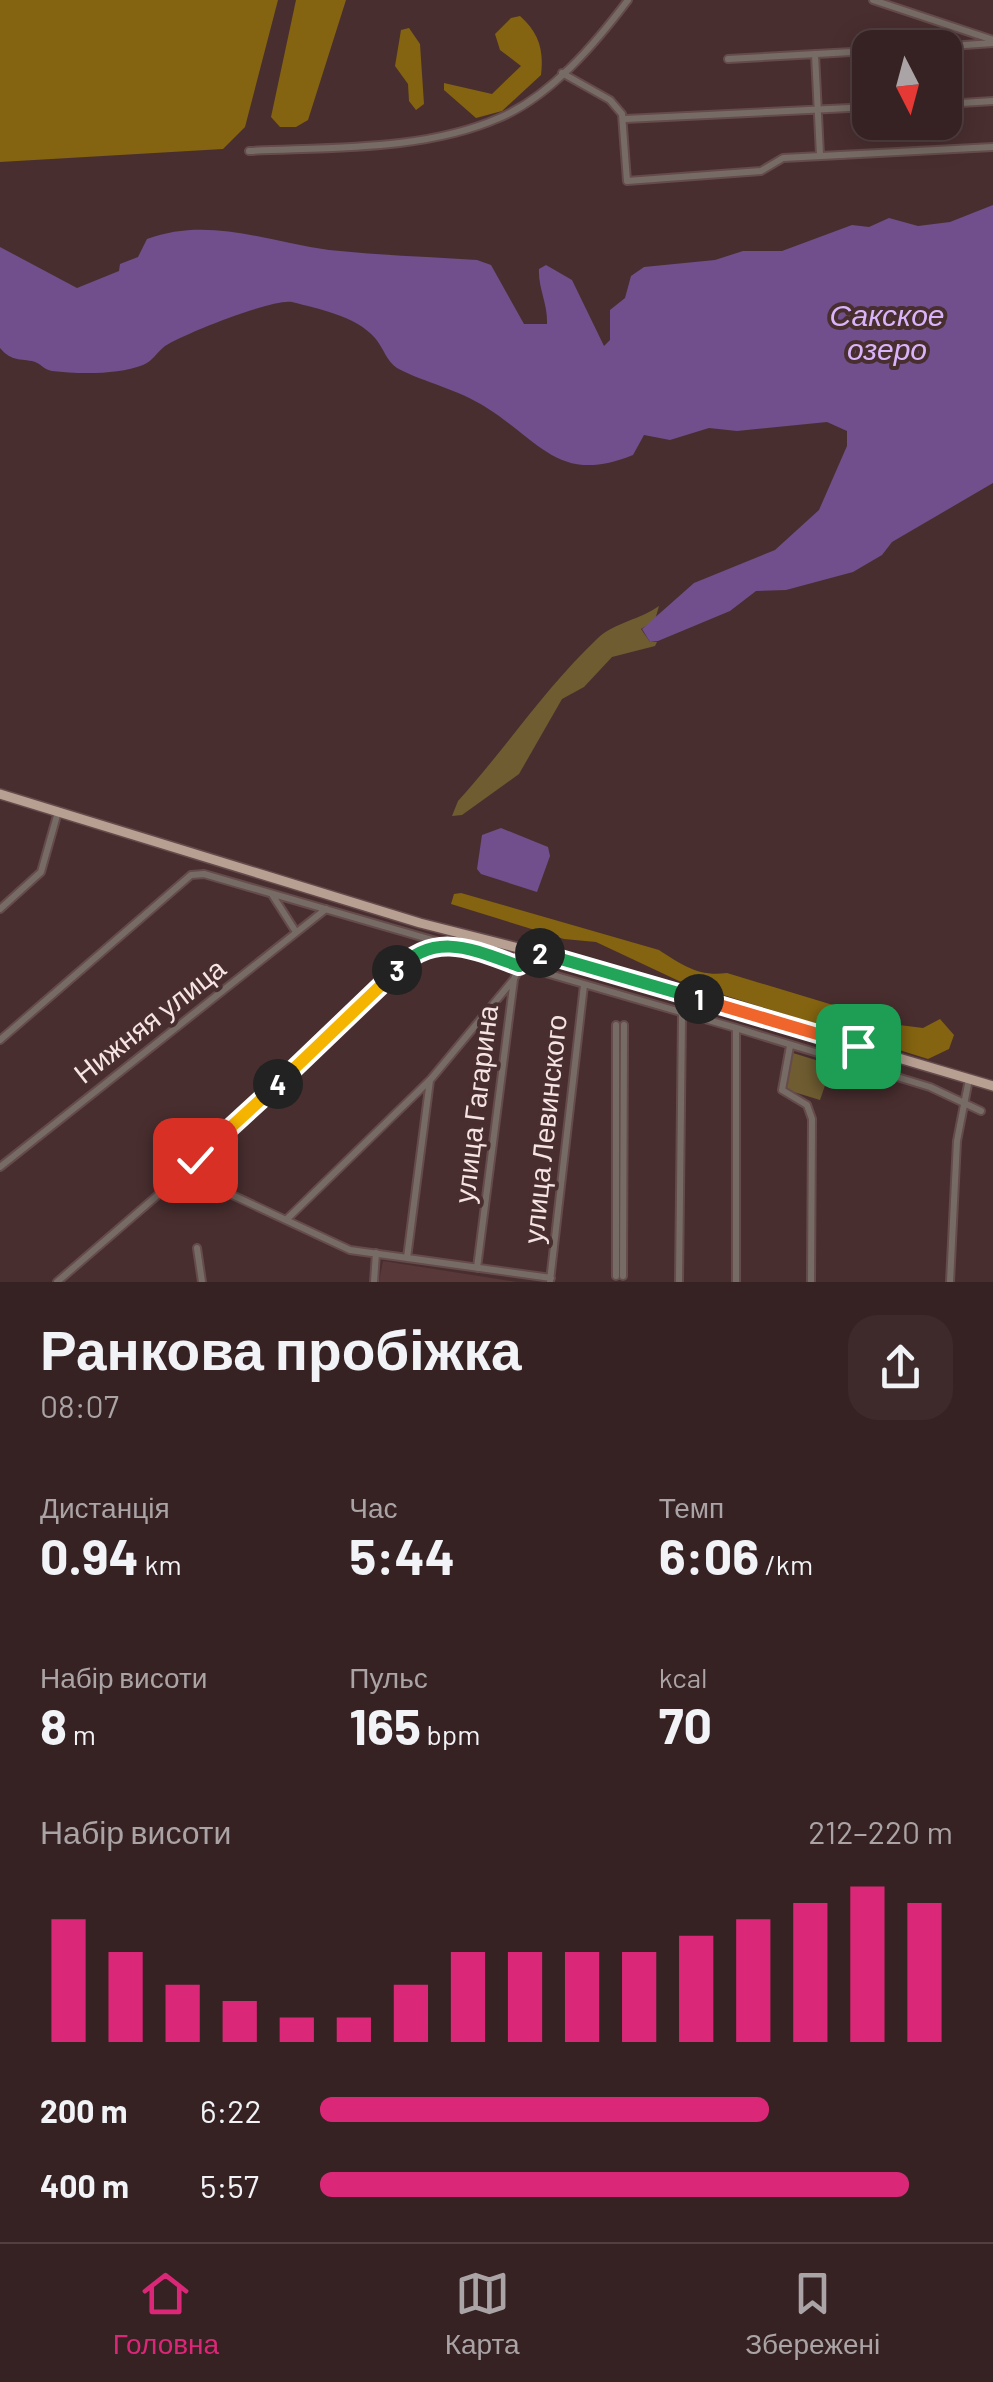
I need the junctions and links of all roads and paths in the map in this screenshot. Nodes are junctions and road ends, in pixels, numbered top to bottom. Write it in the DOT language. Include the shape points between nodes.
graph roads {
  1 [pos="628,0"];
  2 [pos="873,0"];
  3 [pos="993,42"];
  4 [pos="962,45"];
  5 [pos="852,51"];
  6 [pos="815,54"];
  7 [pos="728,60"];
  8 [pos="562,74"];
  9 [pos="993,101"];
  10 [pos="962,103"];
  11 [pos="852,108"];
  12 [pos="818,109"];
  13 [pos="624,119"];
  14 [pos="993,147"];
  15 [pos="249,150"];
  16 [pos="820,156"];
  17 [pos="0,794"];
  18 [pos="58,811"];
  19 [pos="209,856"];
  20 [pos="204,874"];
  21 [pos="272,895"];
  22 [pos="327,908"];
  23 [pos="0,909"];
  24 [pos="296,932"];
  25 [pos="444,943"];
  26 [pos="528,950"];
  27 [pos="519,966"];
  28 [pos="514,979"];
  29 [pos="584,984"];
  30 [pos="687,996"];
  31 [pos="682,1014"];
  32 [pos="620,1025"];
  33 [pos="736,1028"];
  34 [pos="0,1040"];
  35 [pos="790,1046"];
  36 [pos="969,1078"];
  37 [pos="430,1079"];
  38 [pos="993,1086"];
  39 [pos="962,1100"];
  40 [pos="981,1111"];
  41 [pos="195,1160"];
  42 [pos="0,1167"];
  43 [pos="212,1186"];
  44 [pos="160,1194"];
  45 [pos="288,1219"];
  46 [pos="197,1248"];
  47 [pos="376,1254"];
  48 [pos="407,1258"];
  49 [pos="477,1268"];
  50 [pos="619,1276"];
  51 [pos="551,1281"];
  52 [pos="57,1282"];
  53 [pos="202,1282"];
  54 [pos="374,1282"];
  55 [pos="679,1282"];
  56 [pos="736,1282"];
  57 [pos="811,1282"];
  58 [pos="950,1282"];
  1 -- 8 [label="street"];
  2 -- 3 [label="street"];
  3 -- 4 [label="street"];
  5 -- 6 [label="street"];
  6 -- 7 [label="street"];
  6 -- 12 [label="street"];
  8 -- 13 [label="street" via="610,100"];
  8 -- 15 [label="street" via="510,113 482,124 411,140"];
  9 -- 10 [label="street"];
  11 -- 12 [label="street"];
  12 -- 13 [label="street"];
  12 -- 16 [label="street"];
  13 -- 16 [label="street" via="626,182 761,170 783,158"];
  14 -- 16 [label="street"];
  17 -- 18 [label="main road"];
  18 -- 19 [label="main road"];
  18 -- 23 [label="street" via="41,872"];
  19 -- 20 [label="street"];
  19 -- 26 [label="main road"];
  20 -- 21 [label="street"];
  20 -- 34 [label="street" via="190,876"];
  21 -- 22 [label="street"];
  21 -- 24 [label="street"];
  22 -- 24 [label="street, Нижняя улица"];
  22 -- 25 [label="street"];
  24 -- 42 [label="street, Нижняя улица"];
  25 -- 27 [label="street"];
  25 -- 41 [label="street" via="412,954"];
  26 -- 27 [label="street, улица Гагарина"];
  26 -- 30 [label="main road"];
  27 -- 28 [label="street, улица Гагарина"];
  27 -- 29 [label="street"];
  28 -- 37 [label="street"];
  28 -- 49 [label="street, улица Гагарина"];
  29 -- 31 [label="street"];
  29 -- 51 [label="street, улица Левинского"];
  30 -- 31 [label="street"];
  30 -- 36 [label="main road"];
  31 -- 33 [label="street"];
  31 -- 55 [label="street"];
  32 -- 50 [label="street"];
  33 -- 35 [label="street"];
  33 -- 56 [label="street"];
  35 -- 39 [label="street"];
  35 -- 57 [label="street" via="782,1090 808,1105 812,1120"];
  36 -- 38 [label="main road"];
  36 -- 39 [label="street"];
  37 -- 45 [label="street"];
  37 -- 48 [label="street"];
  39 -- 40 [label="street"];
  39 -- 58 [label="street"];
  41 -- 43 [label="street"];
  41 -- 44 [label="street"];
  43 -- 44 [label="street"];
  43 -- 45 [label="street"];
  44 -- 52 [label="street"];
  45 -- 47 [label="street" via="338,1246"];
  46 -- 53 [label="street"];
  47 -- 48 [label="street"];
  47 -- 54 [label="street"];
  48 -- 49 [label="street"];
  49 -- 51 [label="street"];
}
